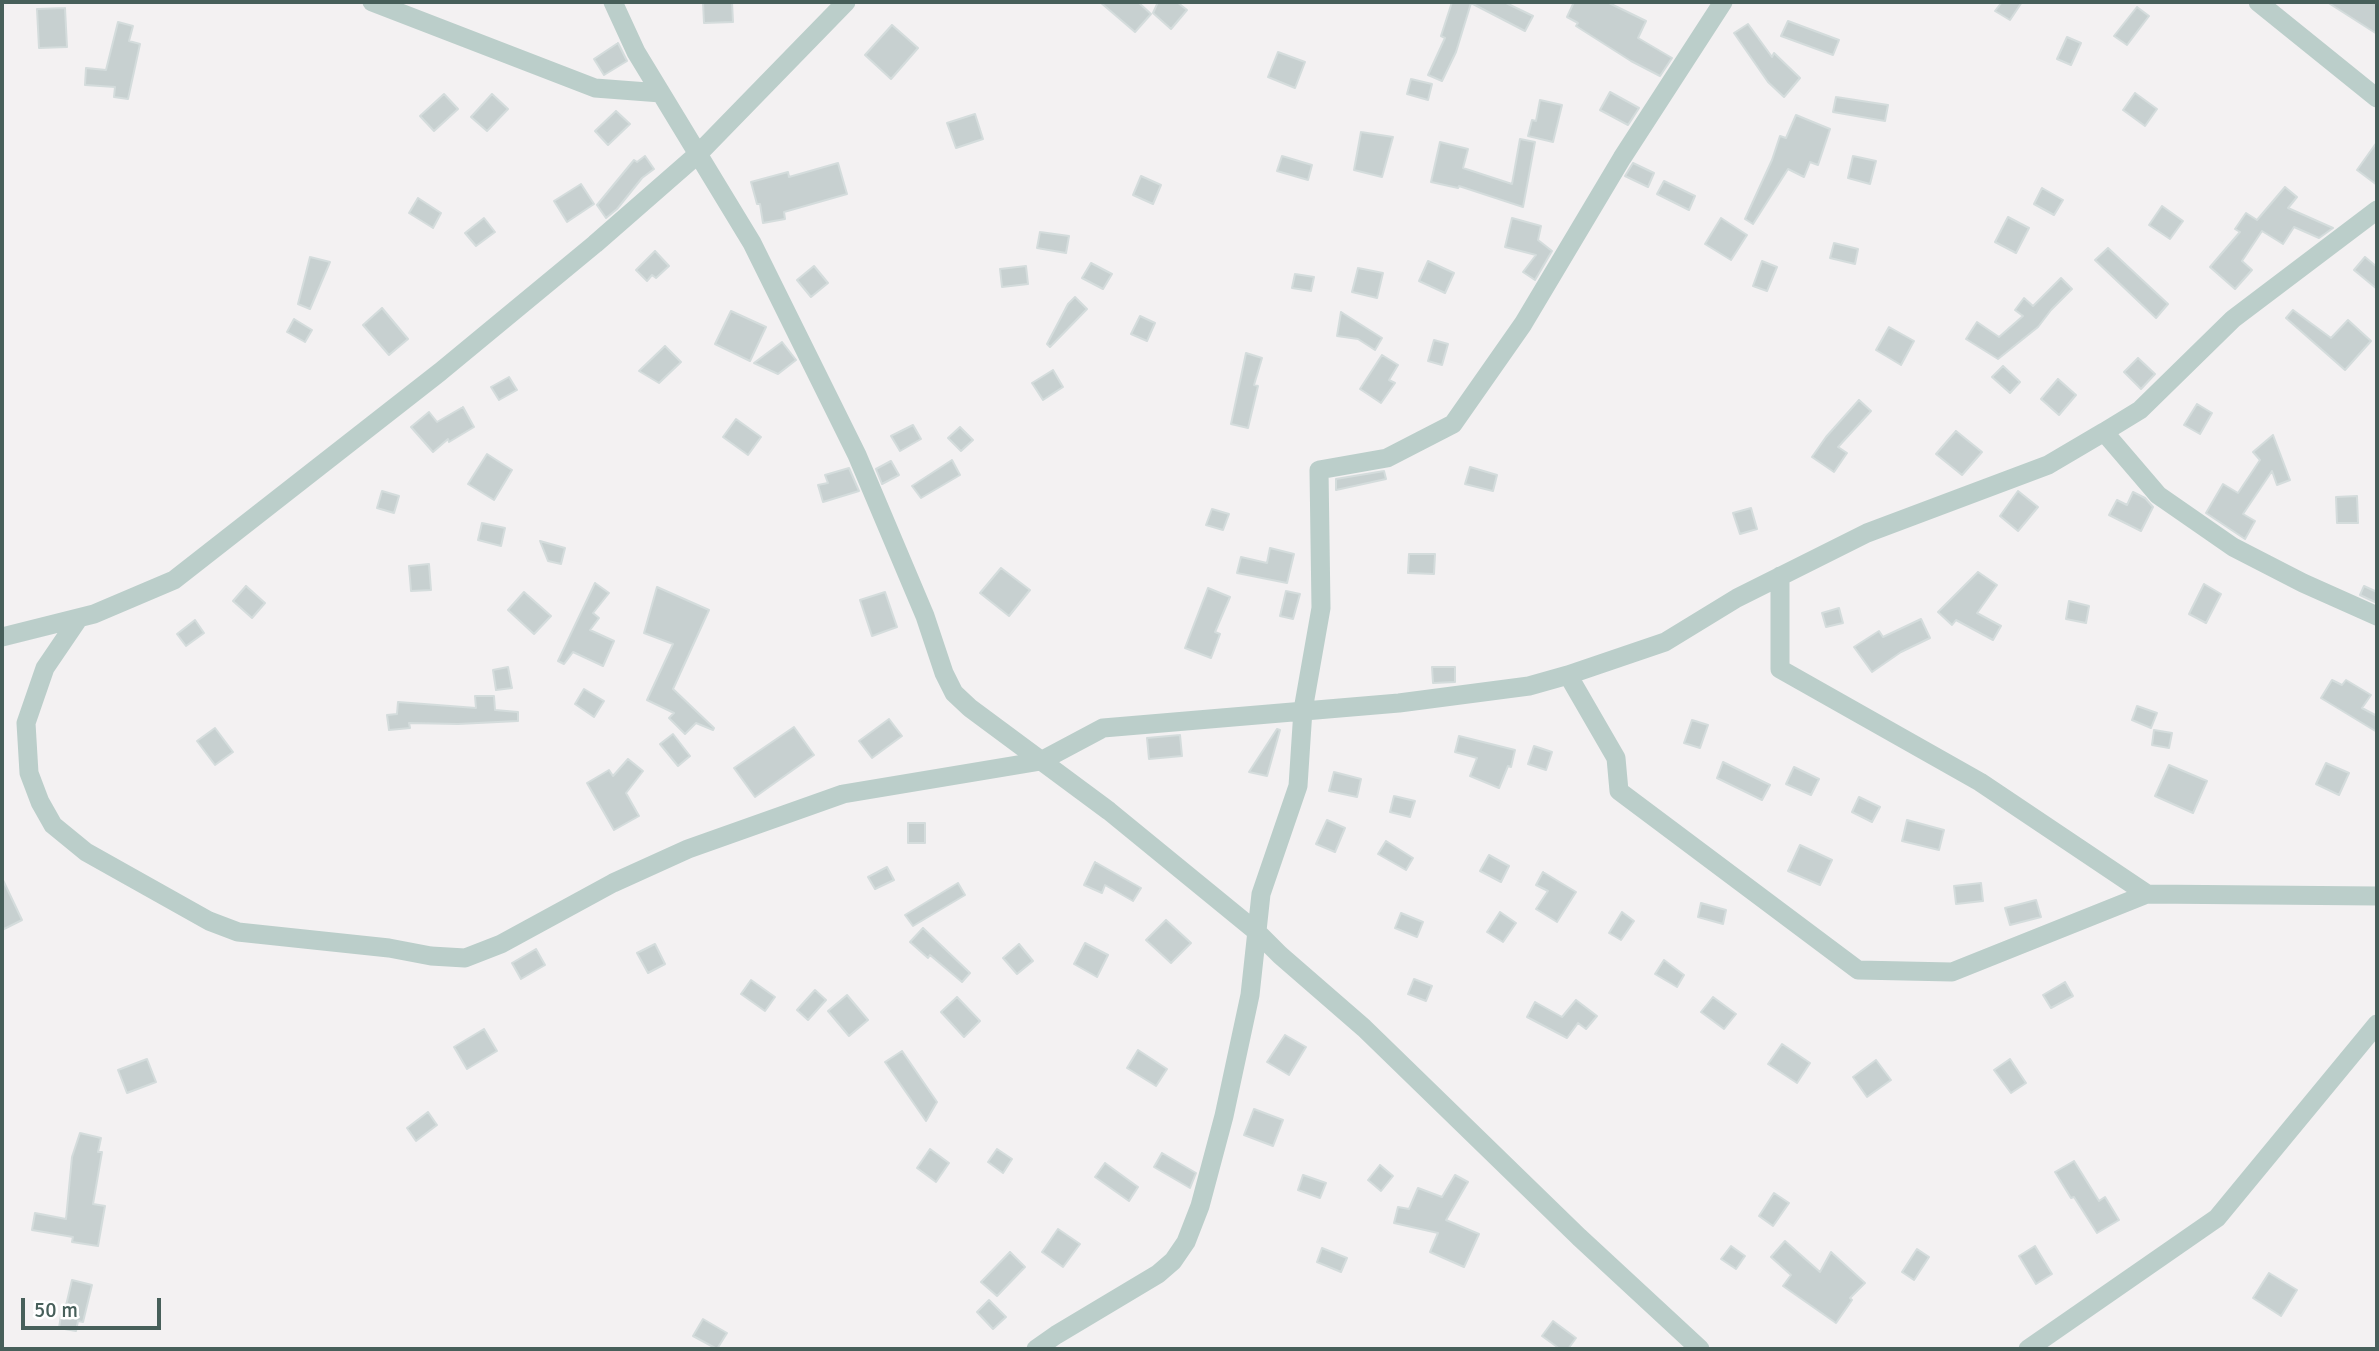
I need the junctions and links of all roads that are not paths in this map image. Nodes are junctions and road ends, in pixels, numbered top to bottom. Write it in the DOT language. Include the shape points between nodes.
graph roads {
  1 [pos="372,2"];
  2 [pos="613,2"];
  3 [pos="846,2"];
  4 [pos="1723,2"];
  5 [pos="2258,2"];
  6 [pos="661,93"];
  7 [pos="2377,98"];
  8 [pos="698,154"];
  9 [pos="2377,210"];
  10 [pos="2104,432"];
  11 [pos="1780,576"];
  12 [pos="2377,616"];
  13 [pos="79,618"];
  14 [pos="2,637"];
  15 [pos="1568,676"];
  16 [pos="1303,710"];
  17 [pos="1041,761"];
  18 [pos="2147,894"];
  19 [pos="2377,896"];
  20 [pos="1257,932"];
  21 [pos="2377,1024"];
  22 [pos="1036,1349"];
  23 [pos="1700,1349"];
  24 [pos="2028,1349"];
  1 -- 6 [label="street" via="594,88"];
  2 -- 6 [label="street"];
  3 -- 8 [label="street"];
  4 -- 16 [label="street" via="1523,324 1453,424 1387,457 1318,470 1321,608"];
  5 -- 7 [label="street"];
  6 -- 8 [label="street"];
  8 -- 13 [label="street" via="440,372 174,580"];
  8 -- 17 [label="street" via="752,243 857,455 954,693"];
  9 -- 10 [label="street" via="2233,319 2140,410"];
  10 -- 11 [label="street" via="2048,465 1867,533"];
  10 -- 12 [label="street" via="2158,495 2233,547"];
  11 -- 15 [label="street" via="1665,642"];
  11 -- 18 [label="street" via="1780,669 1980,782"];
  13 -- 14 [label="street"];
  13 -- 17 [label="street" via="45,668 26,723 29,773 40,802 53,825 86,852 209,921 238,932 465,958 688,849 843,794"];
  15 -- 16 [label="street" via="1529,686 1399,703"];
  15 -- 18 [label="street" via="1616,758 1619,791 1858,970 1952,972"];
  16 -- 17 [label="street" via="1103,729"];
  16 -- 20 [label="street" via="1298,786 1261,894"];
  17 -- 20 [label="street"];
  18 -- 19 [label="street"];
  20 -- 22 [label="street" via="1250,995 1224,1116 1186,1242 1158,1274"];
  20 -- 23 [label="street"];
  21 -- 24 [label="street" via="2217,1218"];
}
